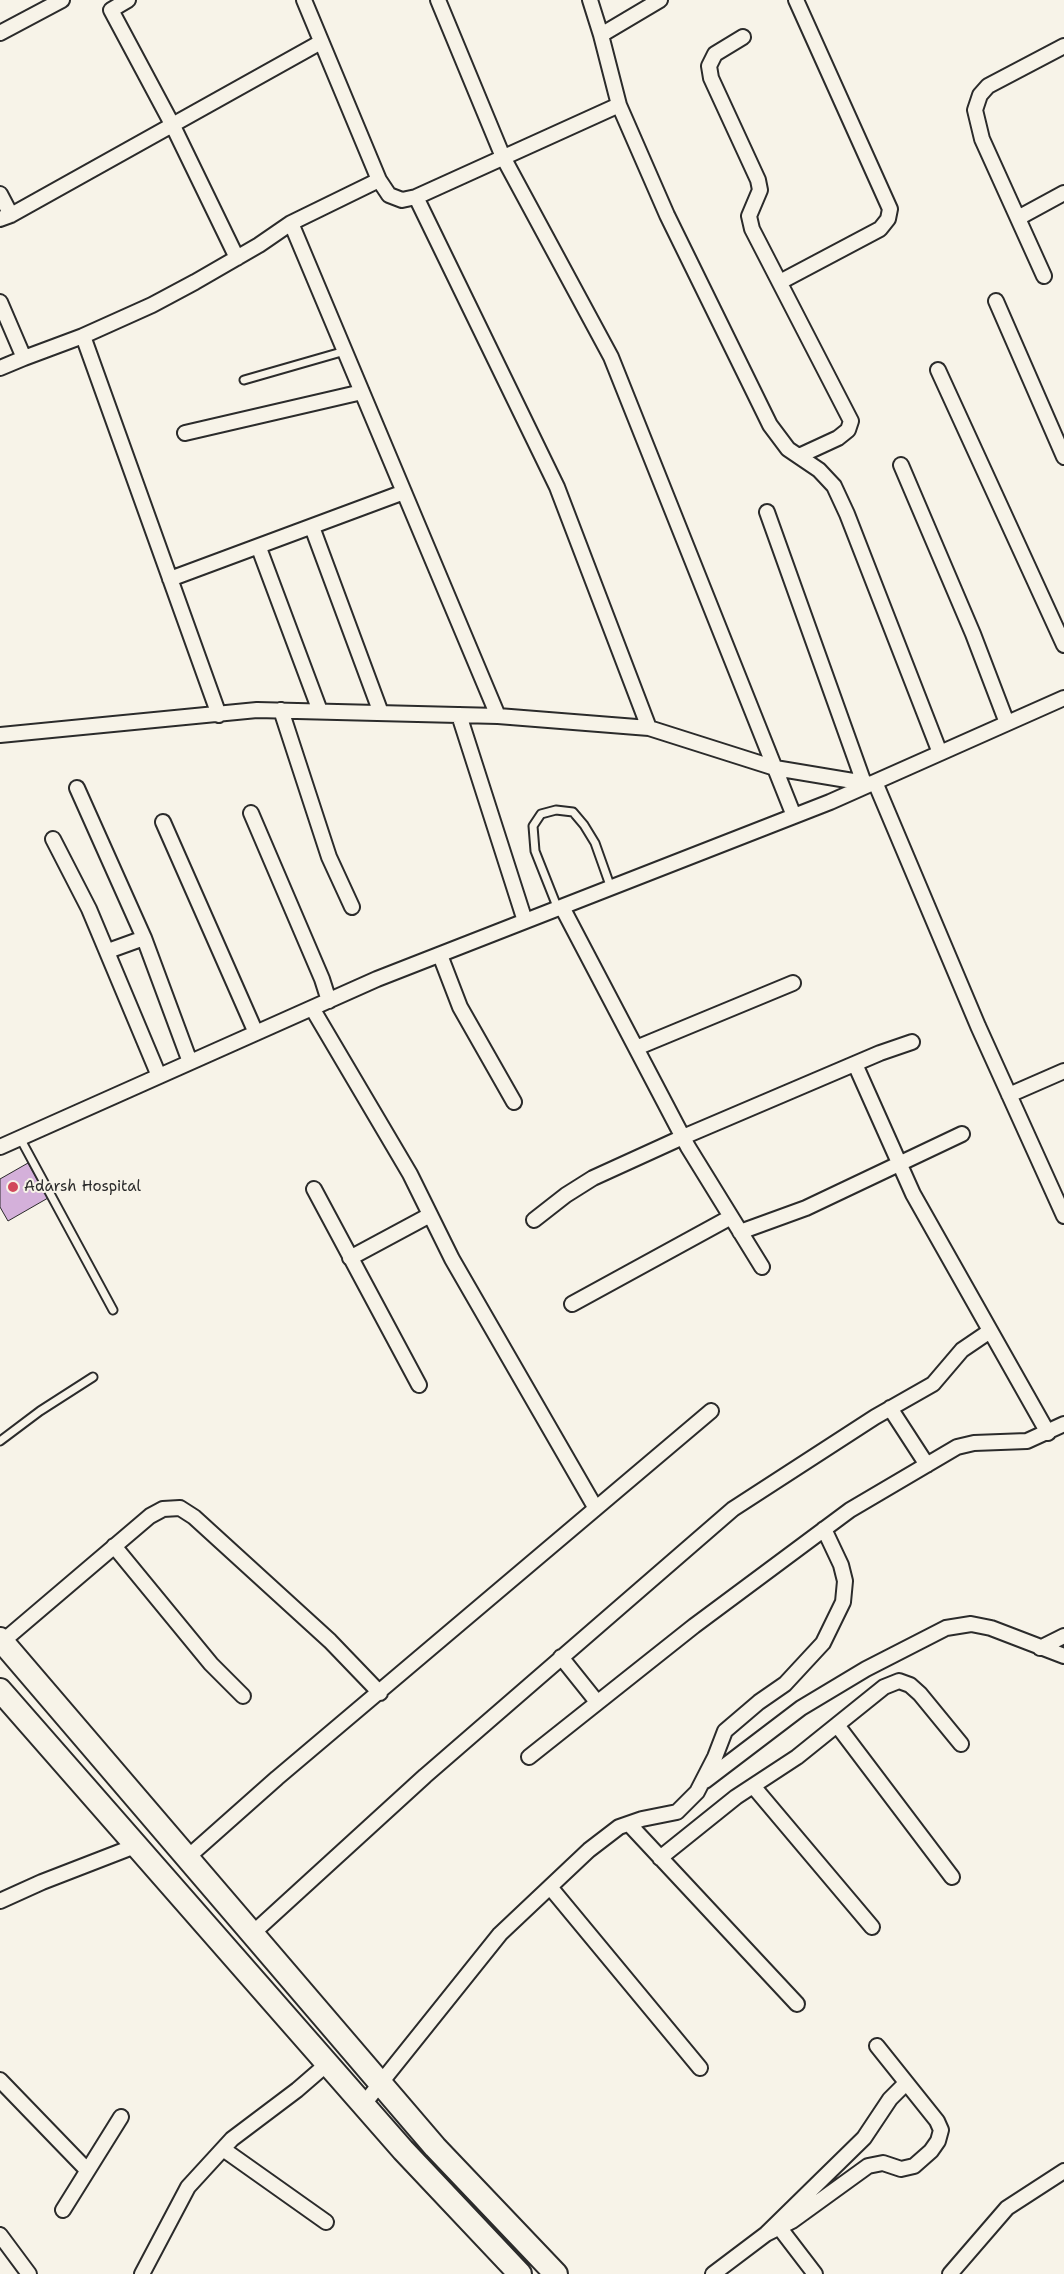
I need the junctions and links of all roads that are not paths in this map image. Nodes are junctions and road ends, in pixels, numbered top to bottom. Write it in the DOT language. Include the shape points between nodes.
graph roads {
  1 [pos="62,0"];
  2 [pos="128,0"];
  3 [pos="304,0"];
  4 [pos="438,0"];
  5 [pos="590,0"];
  6 [pos="660,0"];
  7 [pos="796,0"];
  8 [pos="108,5"];
  9 [pos="0,33"];
  10 [pos="601,35"];
  11 [pos="743,36"];
  12 [pos="321,42"];
  13 [pos="1064,46"];
  14 [pos="619,106"];
  15 [pos="173,126"];
  16 [pos="503,157"];
  17 [pos="378,180"];
  18 [pos="1064,193"];
  19 [pos="0,194"];
  20 [pos="416,197"];
  21 [pos="6,217"];
  22 [pos="1018,218"];
  23 [pos="291,223"];
  24 [pos="237,258"];
  25 [pos="1044,276"];
  26 [pos="780,282"];
  27 [pos="996,301"];
  28 [pos="0,302"];
  29 [pos="83,336"];
  30 [pos="345,351"];
  31 [pos="24,358"];
  32 [pos="0,368"];
  33 [pos="938,370"];
  34 [pos="244,380"];
  35 [pos="362,392"];
  36 [pos="185,433"];
  37 [pos="799,456"];
  38 [pos="1064,457"];
  39 [pos="901,465"];
  40 [pos="404,492"];
  41 [pos="767,512"];
  42 [pos="312,527"];
  43 [pos="258,548"];
  44 [pos="170,579"];
  45 [pos="1064,646"];
  46 [pos="1064,698"];
  47 [pos="281,710"];
  48 [pos="320,711"];
  49 [pos="381,713"];
  50 [pos="219,715"];
  51 [pos="459,715"];
  52 [pos="498,716"];
  53 [pos="1007,723"];
  54 [pos="649,728"];
  55 [pos="0,735"];
  56 [pos="940,753"];
  57 [pos="775,768"];
  58 [pos="870,783"];
  59 [pos="78,788"];
  60 [pos="251,813"];
  61 [pos="794,816"];
  62 [pos="163,822"];
  63 [pos="53,839"];
  64 [pos="612,888"];
  65 [pos="352,907"];
  66 [pos="560,908"];
  67 [pos="525,921"];
  68 [pos="144,938"];
  69 [pos="108,951"];
  70 [pos="440,955"];
  71 [pos="793,983"];
  72 [pos="329,1001"];
  73 [pos="312,1008"];
  74 [pos="256,1033"];
  75 [pos="912,1042"];
  76 [pos="636,1048"];
  77 [pos="190,1062"];
  78 [pos="855,1064"];
  79 [pos="1064,1070"];
  80 [pos="159,1076"];
  81 [pos="1009,1095"];
  82 [pos="514,1102"];
  83 [pos="962,1134"];
  84 [pos="683,1137"];
  85 [pos="20,1138"];
  86 [pos="0,1147"];
  87 [pos="899,1164"];
  88 [pos="314,1189"];
  89 [pos="430,1215"];
  90 [pos="1064,1216"];
  91 [pos="731,1217"];
  92 [pos="534,1220"];
  93 [pos="740,1232"];
  94 [pos="350,1258"];
  95 [pos="762,1267"];
  96 [pos="572,1304"];
  97 [pos="113,1310"];
  98 [pos="990,1331"];
  99 [pos="93,1378"];
  100 [pos="419,1385"];
  101 [pos="890,1408"];
  102 [pos="711,1411"];
  103 [pos="1064,1424"];
  104 [pos="1048,1432"];
  105 [pos="0,1441"];
  106 [pos="927,1465"];
  107 [pos="595,1507"];
  108 [pos="824,1529"];
  109 [pos="114,1546"];
  110 [pos="1064,1636"];
  111 [pos="1,1640"];
  112 [pos="1040,1648"];
  113 [pos="1064,1656"];
  114 [pos="561,1657"];
  115 [pos="0,1690"];
  116 [pos="380,1692"];
  117 [pos="243,1696"];
  118 [pos="597,1702"];
  119 [pos="836,1725"];
  120 [pos="961,1744"];
  121 [pos="529,1757"];
  122 [pos="700,1785"];
  123 [pos="753,1786"];
  124 [pos="629,1824"];
  125 [pos="135,1846"];
  126 [pos="188,1857"];
  127 [pos="660,1858"];
  128 [pos="952,1877"];
  129 [pos="550,1887"];
  130 [pos="0,1901"];
  131 [pos="872,1927"];
  132 [pos="254,1934"];
  133 [pos="797,2004"];
  134 [pos="877,2046"];
  135 [pos="327,2064"];
  136 [pos="700,2068"];
  137 [pos="0,2080"];
  138 [pos="381,2082"];
  139 [pos="906,2083"];
  140 [pos="363,2105"];
  141 [pos="121,2117"];
  142 [pos="223,2149"];
  143 [pos="87,2170"];
  144 [pos="1064,2171"];
  145 [pos="63,2210"];
  146 [pos="326,2222"];
  147 [pos="779,2228"];
  148 [pos="766,2234"];
  149 [pos="0,2235"];
  150 [pos="29,2274"];
  151 [pos="142,2274"];
  152 [pos="520,2274"];
  153 [pos="556,2274"];
  154 [pos="713,2274"];
  155 [pos="815,2274"];
  156 [pos="950,2274"];
  1 -- 9 [label="street"];
  2 -- 8 [label="street"];
  3 -- 12 [label="street"];
  4 -- 16 [label="street"];
  5 -- 10 [label="street"];
  6 -- 10 [label="street"];
  7 -- 26 [label="street" via="890,209 888,219 880,229"];
  8 -- 15 [label="street"];
  10 -- 14 [label="street"];
  11 -- 26 [label="street" via="716,54 709,66 711,78 758,180 760,190 749,216 752,229"];
  12 -- 15 [label="street"];
  12 -- 17 [label="street"];
  13 -- 22 [label="street" via="988,86 980,95 975,110 982,139"];
  14 -- 16 [label="street"];
  14 -- 37 [label="street" via="667,215 770,425 788,449"];
  15 -- 21 [label="street"];
  15 -- 24 [label="street"];
  16 -- 20 [label="street"];
  16 -- 57 [label="street" via="611,357"];
  17 -- 20 [label="street" via="388,195 402,200"];
  17 -- 23 [label="street"];
  18 -- 22 [label="street"];
  19 -- 21 [label="street"];
  20 -- 54 [label="street" via="557,487"];
  22 -- 25 [label="street"];
  23 -- 24 [label="street"];
  23 -- 30 [label="street"];
  24 -- 29 [label="street" via="152,305"];
  26 -- 37 [label="street" via="851,421 848,430 838,438"];
  27 -- 38 [label="street"];
  28 -- 31 [label="street"];
  29 -- 31 [label="street"];
  29 -- 44 [label="street"];
  30 -- 34 [label="lane"];
  30 -- 35 [label="street"];
  31 -- 32 [label="street"];
  33 -- 45 [label="street"];
  35 -- 36 [label="street"];
  35 -- 40 [label="street"];
  37 -- 56 [label="street" via="834,486"];
  39 -- 53 [label="street"];
  40 -- 42 [label="street"];
  40 -- 52 [label="street"];
  41 -- 58 [label="street"];
  42 -- 43 [label="street"];
  42 -- 49 [label="street"];
  43 -- 44 [label="street"];
  43 -- 48 [label="street"];
  44 -- 50 [label="street"];
  46 -- 53 [label="street"];
  47 -- 48 [label="street"];
  47 -- 50 [label="street"];
  47 -- 65 [label="street" via="329,857"];
  48 -- 49 [label="street"];
  49 -- 51 [label="street"];
  50 -- 55 [label="street" via="178,716"];
  51 -- 52 [label="street"];
  51 -- 67 [label="street"];
  52 -- 54 [label="street"];
  53 -- 56 [label="street"];
  54 -- 57 [label="street"];
  56 -- 58 [label="street"];
  57 -- 58 [label="street"];
  57 -- 61 [label="street"];
  58 -- 61 [label="street"];
  58 -- 81 [label="street"];
  59 -- 68 [label="street"];
  60 -- 72 [label="street"];
  61 -- 64 [label="street"];
  62 -- 74 [label="street"];
  63 -- 69 [label="street"];
  64 -- 66 [label="street"];
  64 -- 66 [label="lane" via="595,843 573,812 556,810 540,814 533,826 535,851"];
  66 -- 67 [label="street"];
  66 -- 76 [label="street"];
  67 -- 70 [label="street"];
  68 -- 69 [label="street"];
  68 -- 77 [label="street"];
  69 -- 80 [label="street"];
  70 -- 72 [label="street"];
  70 -- 82 [label="street" via="460,1007"];
  71 -- 76 [label="street"];
  72 -- 73 [label="street"];
  73 -- 74 [label="street"];
  73 -- 89 [label="street" via="410,1174"];
  74 -- 77 [label="street"];
  75 -- 78 [label="street"];
  76 -- 84 [label="street"];
  77 -- 80 [label="street"];
  78 -- 84 [label="street"];
  78 -- 87 [label="street"];
  79 -- 81 [label="street"];
  80 -- 85 [label="street"];
  81 -- 90 [label="street"];
  83 -- 87 [label="street"];
  84 -- 91 [label="street"];
  84 -- 92 [label="street" via="593,1178"];
  85 -- 86 [label="street"];
  85 -- 97 [label="lane"];
  87 -- 93 [label="street" via="806,1208"];
  87 -- 98 [label="street"];
  88 -- 94 [label="street"];
  89 -- 94 [label="street"];
  89 -- 107 [label="street" via="457,1268"];
  91 -- 93 [label="street"];
  91 -- 96 [label="street"];
  93 -- 95 [label="street"];
  94 -- 100 [label="street"];
  98 -- 101 [label="street" via="962,1350 932,1384"];
  98 -- 104 [label="street"];
  99 -- 105 [label="lane" via="40,1410"];
  101 -- 106 [label="street"];
  101 -- 114 [label="street" via="733,1509"];
  102 -- 107 [label="street"];
  103 -- 104 [label="street"];
  104 -- 106 [label="street" via="1027,1441 974,1443 957,1447"];
  106 -- 108 [label="street"];
  107 -- 116 [label="street"];
  108 -- 118 [label="street"];
  108 -- 122 [label="street" via="845,1580 843,1602 823,1643 785,1684 725,1731"];
  109 -- 111 [label="street"];
  109 -- 116 [label="street" via="150,1516 163,1509 180,1508 194,1517 330,1641"];
  109 -- 117 [label="street" via="211,1664"];
  110 -- 112 [label="street"];
  111 -- 126 [label="main road"];
  112 -- 113 [label="street"];
  112 -- 122 [label="street" via="991,1628 971,1624 946,1628 866,1669 801,1708"];
  114 -- 118 [label="street"];
  114 -- 132 [label="street" via="425,1776"];
  115 -- 125 [label="main road"];
  116 -- 126 [label="street"];
  118 -- 121 [label="street"];
  119 -- 120 [label="street" via="884,1686 899,1681 920,1694"];
  119 -- 123 [label="street" via="797,1757"];
  119 -- 128 [label="street"];
  122 -- 124 [label="street" via="677,1812"];
  123 -- 127 [label="street"];
  123 -- 131 [label="street"];
  124 -- 127 [label="street"];
  124 -- 129 [label="street" via="589,1850"];
  125 -- 130 [label="street"];
  125 -- 135 [label="main road"];
  126 -- 132 [label="main road"];
  127 -- 133 [label="street"];
  129 -- 136 [label="street"];
  129 -- 138 [label="street" via="500,1934"];
  132 -- 138 [label="main road"];
  134 -- 139 [label="street"];
  135 -- 140 [label="main road"];
  135 -- 142 [label="street"];
  137 -- 143 [label="street"];
  138 -- 140 [label="street"];
  138 -- 153 [label="main road" via="435,2147"];
  139 -- 147 [label="street" via="937,2120 941,2130 931,2151 914,2166 901,2169 883,2164 868,2166"];
  139 -- 148 [label="street" via="881,2111 864,2138"];
  140 -- 152 [label="main road"];
  141 -- 143 [label="street"];
  142 -- 146 [label="street"];
  142 -- 151 [label="street" via="188,2187"];
  143 -- 145 [label="street"];
  144 -- 156 [label="street" via="1007,2208"];
  147 -- 148 [label="street"];
  147 -- 155 [label="street"];
  148 -- 154 [label="street"];
  149 -- 150 [label="street"];
}
